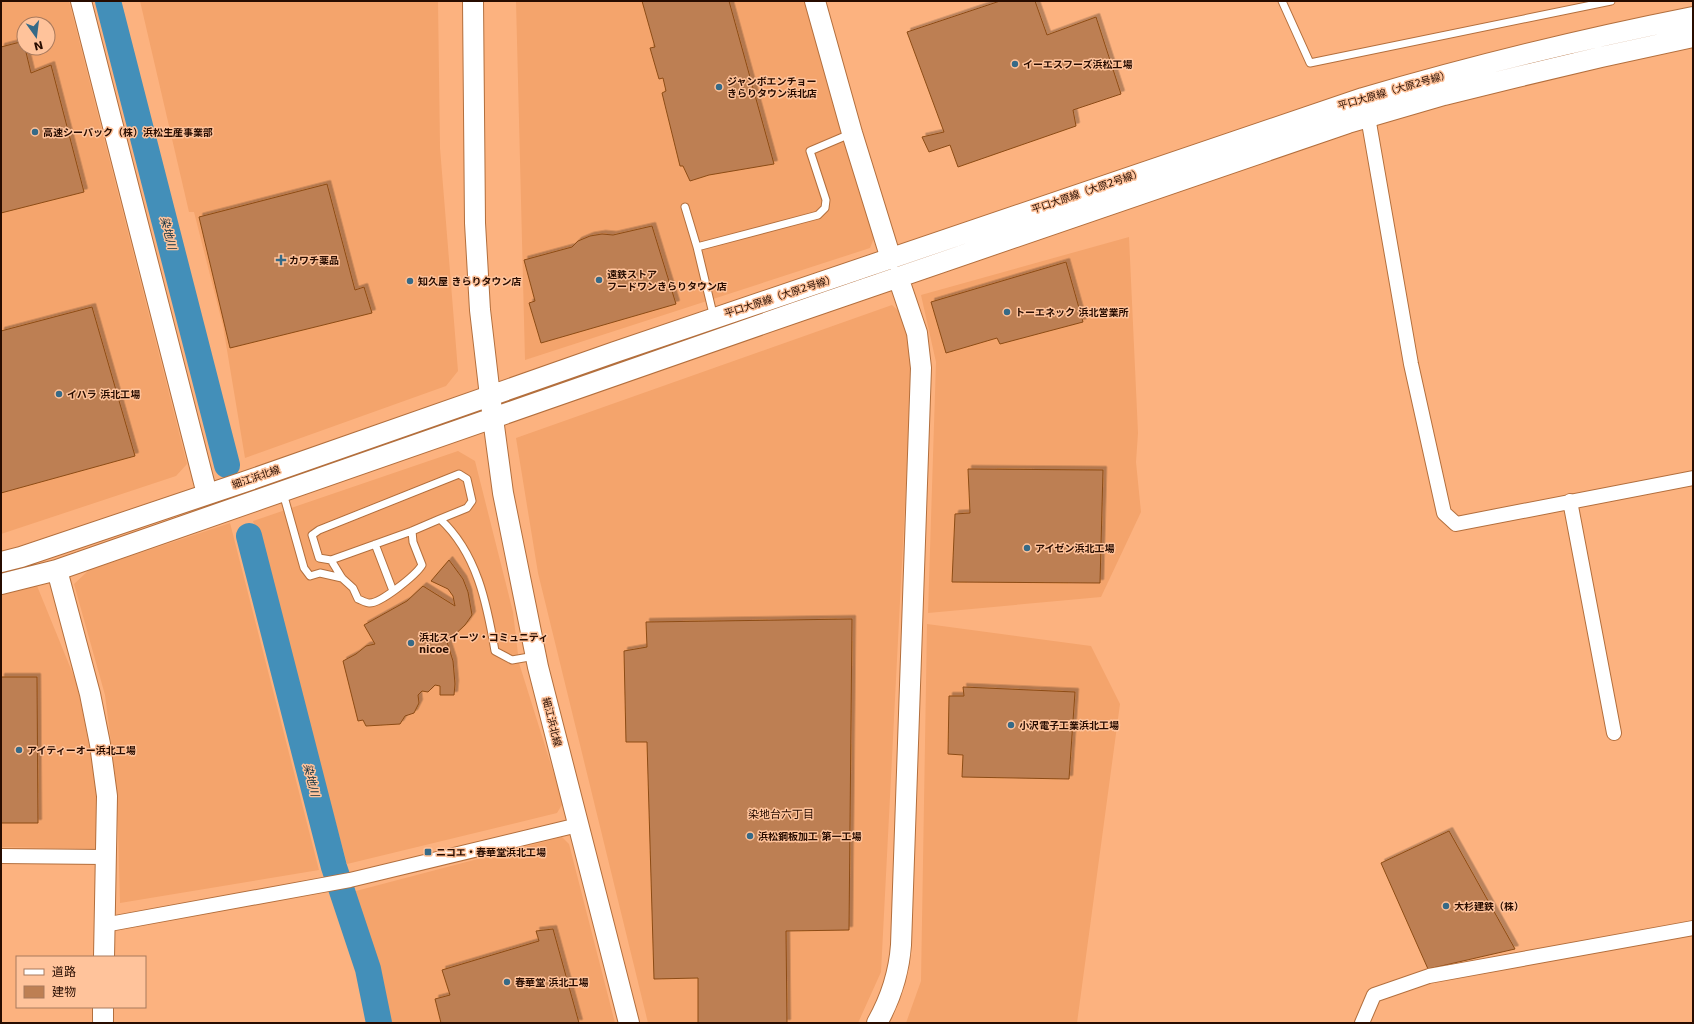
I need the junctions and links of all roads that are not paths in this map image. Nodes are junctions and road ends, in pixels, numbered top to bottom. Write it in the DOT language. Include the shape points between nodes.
graph roads {
  1 [pos="82,1"];
  2 [pos="473,1"];
  3 [pos="814,1"];
  4 [pos="1282,1"];
  5 [pos="1611,1"];
  6 [pos="1693,17"];
  7 [pos="1693,37"];
  8 [pos="1368,118"];
  9 [pos="852,134"];
  10 [pos="685,207"];
  11 [pos="697,246"];
  12 [pos="895,268"];
  13 [pos="714,318"];
  14 [pos="490,396"];
  15 [pos="492,418"];
  16 [pos="1693,478"];
  17 [pos="283,490"];
  18 [pos="215,491"];
  19 [pos="1570,501"];
  20 [pos="440,518"];
  21 [pos="412,531"];
  22 [pos="375,544"];
  23 [pos="331,560"];
  24 [pos="1,562"];
  25 [pos="57,570"];
  26 [pos="342,578"];
  27 [pos="1,584"];
  28 [pos="393,591"];
  29 [pos="536,656"];
  30 [pos="1614,733"];
  31 [pos="578,825"];
  32 [pos="1,856"];
  33 [pos="105,857"];
  34 [pos="104,925"];
  35 [pos="1693,928"];
  36 [pos="104,956"];
  37 [pos="103,1008"];
  38 [pos="103,1023"];
  39 [pos="629,1023"];
  40 [pos="877,1023"];
  41 [pos="1362,1023"];
  1 -- 18 [label="street"];
  2 -- 14 [label="street" via="475,223 480,310"];
  3 -- 9 [label="street"];
  4 -- 5 [label="lane" via="1310,63"];
  6 -- 12 [label="street, 平口大原線（大原2号線）" via="1564,44 1363,98"];
  7 -- 8 [label="street, 平口大原線（大原2号線）" via="1601,56 1444,95"];
  8 -- 12 [label="street, 平口大原線（大原2号線）"];
  8 -- 19 [label="street" via="1411,364 1444,513 1456,524"];
  9 -- 11 [label="lane" via="810,151 826,200 825,208 818,215"];
  9 -- 12 [label="street"];
  10 -- 11 [label="lane"];
  11 -- 13 [label="lane"];
  12 -- 13 [label="street, 平口大原線（大原2号線）"];
  12 -- 15 [label="street, 平口大原線（大原2号線）"];
  12 -- 40 [label="street" via="917,333 921,368 902,945 897,977"];
  13 -- 14 [label="street, 平口大原線（大原2号線）"];
  14 -- 15 [label="street, 細江浜北線"];
  14 -- 18 [label="street, 細江浜北線"];
  15 -- 17 [label="street"];
  15 -- 29 [label="street, 細江浜北線" via="503,493"];
  16 -- 19 [label="street"];
  17 -- 25 [label="street"];
  17 -- 26 [label="lane" via="304,568 310,576 320,573"];
  18 -- 24 [label="street, 細江浜北線"];
  19 -- 30 [label="street"];
  20 -- 21 [label="lane"];
  20 -- 23 [label="lane" via="467,508 472,502 467,479 459,474 319,530 312,535 319,558"];
  20 -- 29 [label="lane" via="458,538 469,556 481,586 495,651 512,660"];
  21 -- 22 [label="lane"];
  21 -- 28 [label="lane" via="422,565 407,582"];
  22 -- 23 [label="lane"];
  22 -- 28 [label="lane"];
  23 -- 26 [label="lane"];
  25 -- 27 [label="street"];
  25 -- 33 [label="street" via="90,694 100,744 107,796"];
  26 -- 28 [label="lane" via="353,588 358,599 369,603 376,602"];
  29 -- 31 [label="street, 細江浜北線"];
  31 -- 34 [label="street" via="350,880"];
  31 -- 39 [label="street, 細江浜北線"];
  32 -- 33 [label="street"];
  33 -- 34 [label="street"];
  34 -- 36 [label="street"];
  35 -- 41 [label="street" via="1429,976 1374,994"];
  37 -- 38 [label="street"];
}
